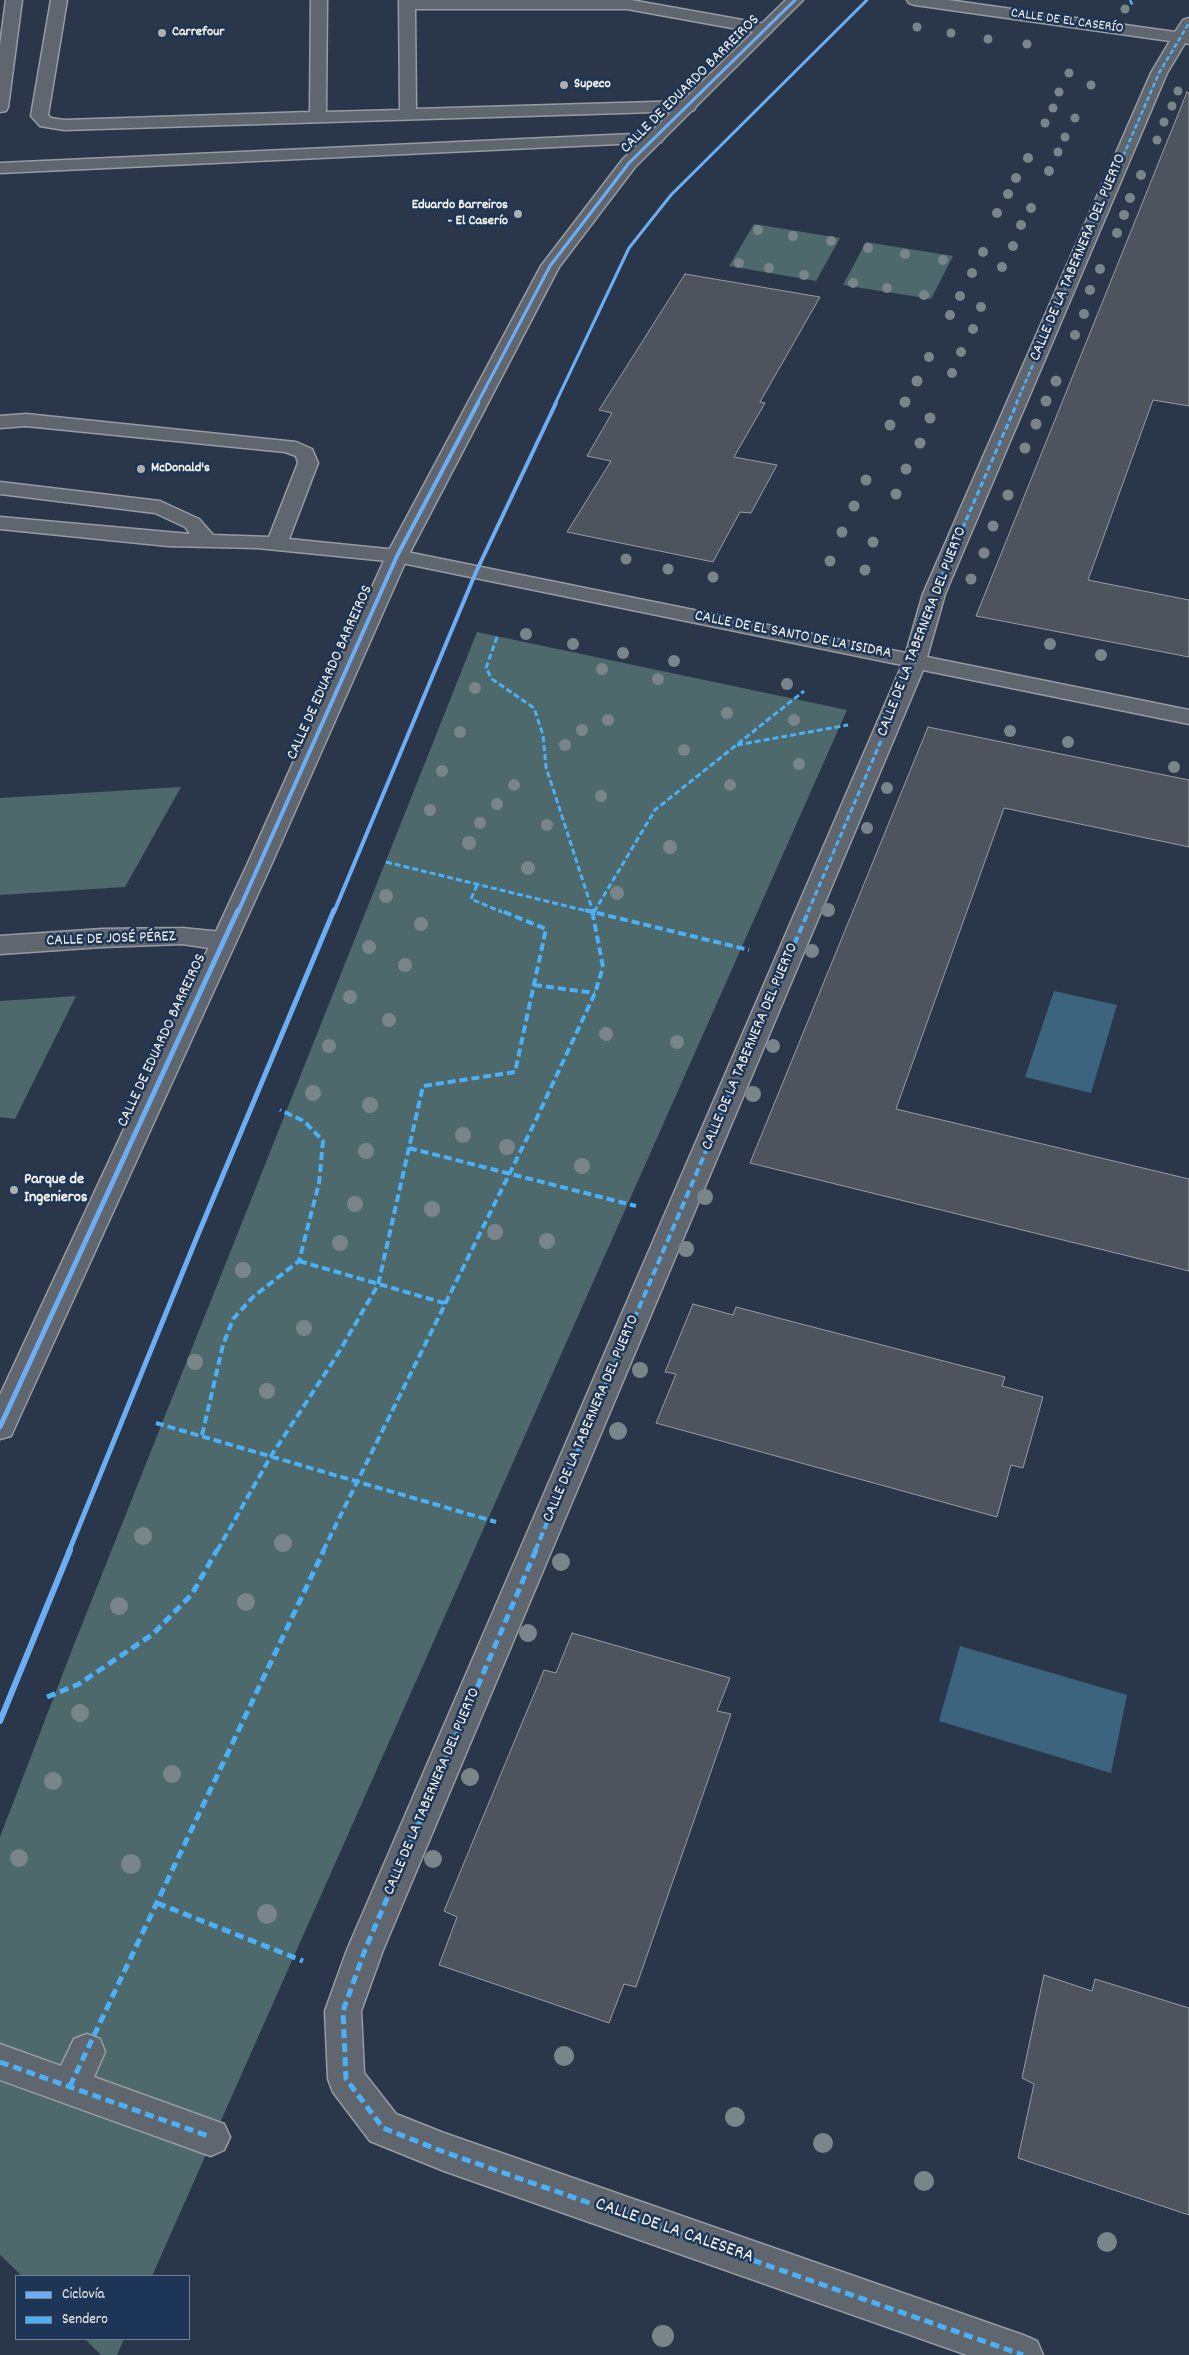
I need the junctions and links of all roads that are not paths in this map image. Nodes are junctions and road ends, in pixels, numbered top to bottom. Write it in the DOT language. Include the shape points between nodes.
graph roads {
  1 [pos="14,0"];
  2 [pos="59,0"];
  3 [pos="319,0"];
  4 [pos="795,0"];
  5 [pos="916,0"];
  6 [pos="406,2"];
  7 [pos="766,29"];
  8 [pos="1186,33"];
  9 [pos="688,106"];
  10 [pos="0,107"];
  11 [pos="408,114"];
  12 [pos="318,117"];
  13 [pos="655,138"];
  14 [pos="0,168"];
  15 [pos="0,422"];
  16 [pos="0,488"];
  17 [pos="0,523"];
  18 [pos="207,540"];
  19 [pos="277,544"];
  20 [pos="397,556"];
  21 [pos="915,661"];
  22 [pos="1189,717"];
  23 [pos="222,941"];
  24 [pos="0,945"];
  25 [pos="0,1427"];
  26 [pos="87,2052"];
  27 [pos="0,2062"];
  28 [pos="346,2079"];
  29 [pos="70,2086"];
  30 [pos="211,2137"];
  31 [pos="1024,2355"];
  1 -- 10 [label="street"];
  2 -- 12 [label="street" via="39,116 46,122 64,125"];
  3 -- 12 [label="street"];
  4 -- 7 [label="street, CALLE DE EDUARDO BARREIROS"];
  5 -- 8 [label="street, CALLE DE EL CASERÍO"];
  6 -- 7 [label="street" via="627,4"];
  6 -- 11 [label="street"];
  7 -- 9 [label="street, CALLE DE EDUARDO BARREIROS"];
  8 -- 21 [label="street, CALLE DE LA TABERNERA DEL PUERTO" via="1159,73 934,594"];
  9 -- 11 [label="street"];
  9 -- 13 [label="street, CALLE DE EDUARDO BARREIROS"];
  11 -- 12 [label="street"];
  13 -- 14 [label="street"];
  13 -- 20 [label="street, CALLE DE EDUARDO BARREIROS" via="629,164 550,266"];
  15 -- 19 [label="street" via="26,420 289,446 304,453 308,463"];
  16 -- 18 [label="street" via="160,507 192,523"];
  17 -- 18 [label="street, CALLE DE EL SANTO DE LA ISIDRA" via="168,540"];
  18 -- 19 [label="street, CALLE DE EL SANTO DE LA ISIDRA"];
  19 -- 20 [label="street, CALLE DE EL SANTO DE LA ISIDRA"];
  20 -- 21 [label="street, CALLE DE EL SANTO DE LA ISIDRA"];
  20 -- 23 [label="street, CALLE DE EDUARDO BARREIROS"];
  21 -- 22 [label="street, CALLE DE EL SANTO DE LA ISIDRA"];
  21 -- 28 [label="street, CALLE DE LA TABERNERA DEL PUERTO" via="365,1950 343,2011"];
  23 -- 24 [label="street, CALLE DE JOSÉ PÉREZ" via="182,936"];
  23 -- 25 [label="street, CALLE DE EDUARDO BARREIROS"];
  26 -- 29 [label="street"];
  27 -- 29 [label="street"];
  28 -- 31 [label="street, CALLE DE LA CALESERA" via="384,2128 444,2152"];
  29 -- 30 [label="street"];
}
